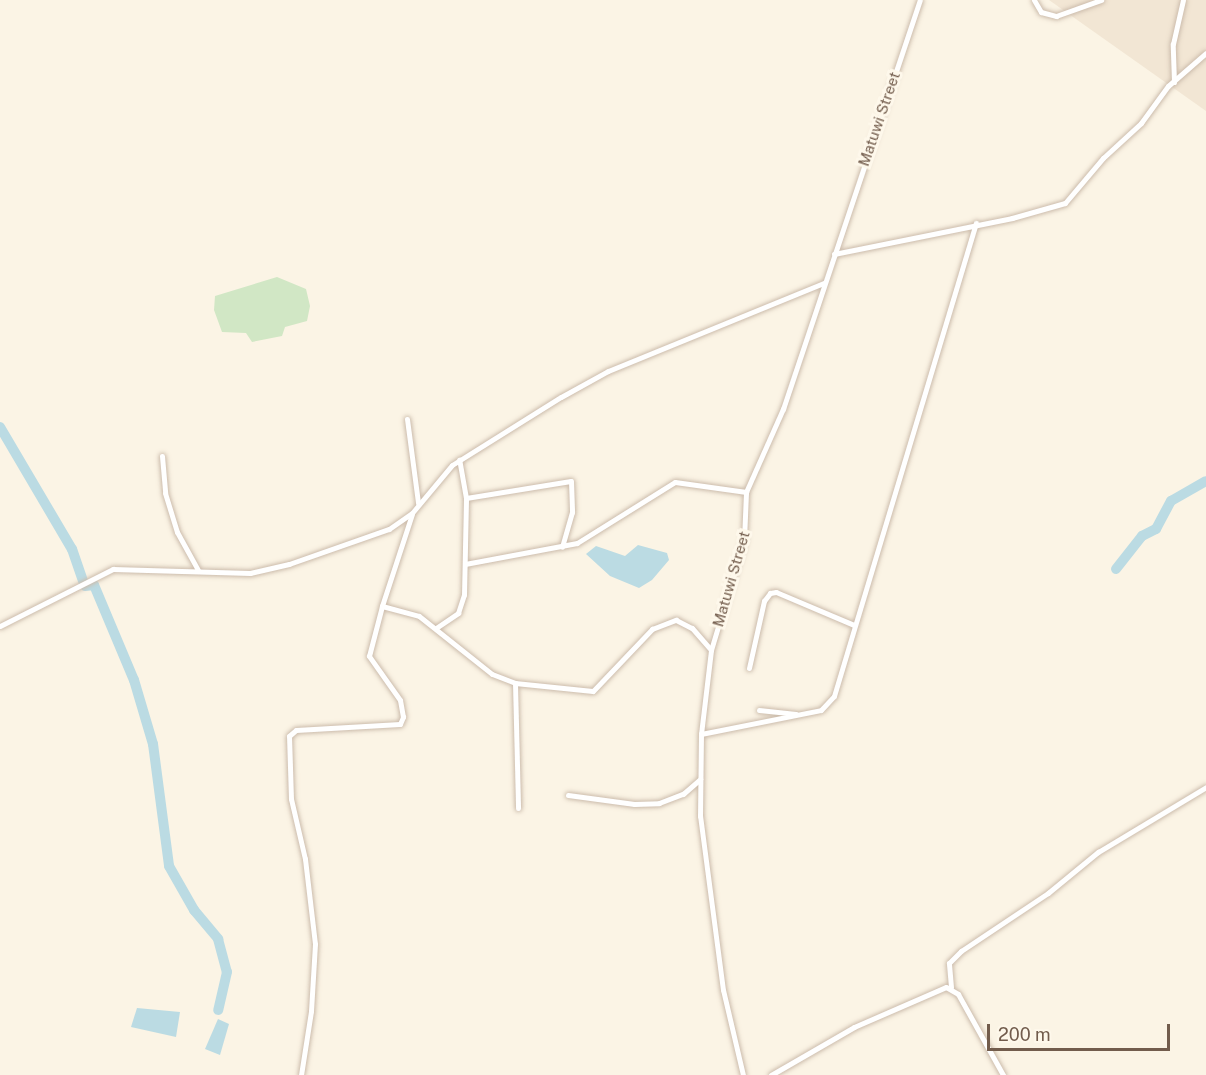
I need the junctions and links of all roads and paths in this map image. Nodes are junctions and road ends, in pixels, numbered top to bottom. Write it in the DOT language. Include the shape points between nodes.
graph roads {
  1 [pos="920,0"];
  2 [pos="1034,0"];
  3 [pos="1101,0"];
  4 [pos="1183,0"];
  5 [pos="1206,53"];
  6 [pos="1174,82"];
  7 [pos="976,223"];
  8 [pos="834,254"];
  9 [pos="824,284"];
  10 [pos="407,419"];
  11 [pos="162,456"];
  12 [pos="459,460"];
  13 [pos="746,492"];
  14 [pos="466,498"];
  15 [pos="418,503"];
  16 [pos="412,513"];
  17 [pos="562,547"];
  18 [pos="465,564"];
  19 [pos="198,570"];
  20 [pos="382,606"];
  21 [pos="0,626"];
  22 [pos="854,626"];
  23 [pos="436,627"];
  24 [pos="711,650"];
  25 [pos="749,668"];
  26 [pos="515,683"];
  27 [pos="759,710"];
  28 [pos="801,715"];
  29 [pos="701,734"];
  30 [pos="700,779"];
  31 [pos="1206,787"];
  32 [pos="568,795"];
  33 [pos="518,808"];
  34 [pos="951,987"];
  35 [pos="301,1075"];
  36 [pos="743,1075"];
  37 [pos="771,1075"];
  38 [pos="1003,1075"];
  1 -- 8 [label="street, Matuwi Street"];
  2 -- 3 [label="street" via="1041,12 1056,16"];
  4 -- 6 [label="street" via="1173,44"];
  5 -- 6 [label="street"];
  6 -- 7 [label="street" via="1068,201 1012,218"];
  7 -- 8 [label="street"];
  7 -- 22 [label="street"];
  8 -- 9 [label="street, Matuwi Street"];
  9 -- 12 [label="street" via="608,371"];
  9 -- 13 [label="street, Matuwi Street" via="769,446"];
  10 -- 15 [label="street"];
  11 -- 19 [label="street" via="165,493 177,532"];
  12 -- 14 [label="street"];
  12 -- 15 [label="street"];
  13 -- 17 [label="street" via="675,482 595,533"];
  13 -- 24 [label="street, Matuwi Street" via="744,540"];
  14 -- 17 [label="street" via="571,481 572,512"];
  14 -- 18 [label="street"];
  15 -- 16 [label="street"];
  16 -- 19 [label="street" via="389,529 274,569 228,574"];
  16 -- 20 [label="street"];
  17 -- 18 [label="street"];
  18 -- 23 [label="street" via="462,608"];
  19 -- 21 [label="street" via="112,569"];
  20 -- 23 [label="street" via="410,613"];
  20 -- 35 [label="street" via="369,656 399,700 404,717 400,724 296,730 289,736 291,799 305,859 315,944 311,1011"];
  22 -- 25 [label="street" via="776,592 770,593 764,601"];
  22 -- 28 [label="street" via="834,696 821,710"];
  23 -- 26 [label="street" via="485,670"];
  24 -- 26 [label="street" via="692,628 676,620 652,629 624,655 600,689 593,692"];
  24 -- 29 [label="street, Matuwi Street"];
  26 -- 33 [label="street"];
  27 -- 28 [label="street"];
  28 -- 29 [label="street"];
  29 -- 30 [label="street, Matuwi Street"];
  30 -- 32 [label="street" via="683,794 659,803 634,804"];
  30 -- 36 [label="street, Matuwi Street" via="703,848 714,930"];
  31 -- 34 [label="street" via="1098,852 1047,893 961,951 949,963"];
  34 -- 37 [label="street" via="940,988 862,1024"];
  34 -- 38 [label="street"];
}
